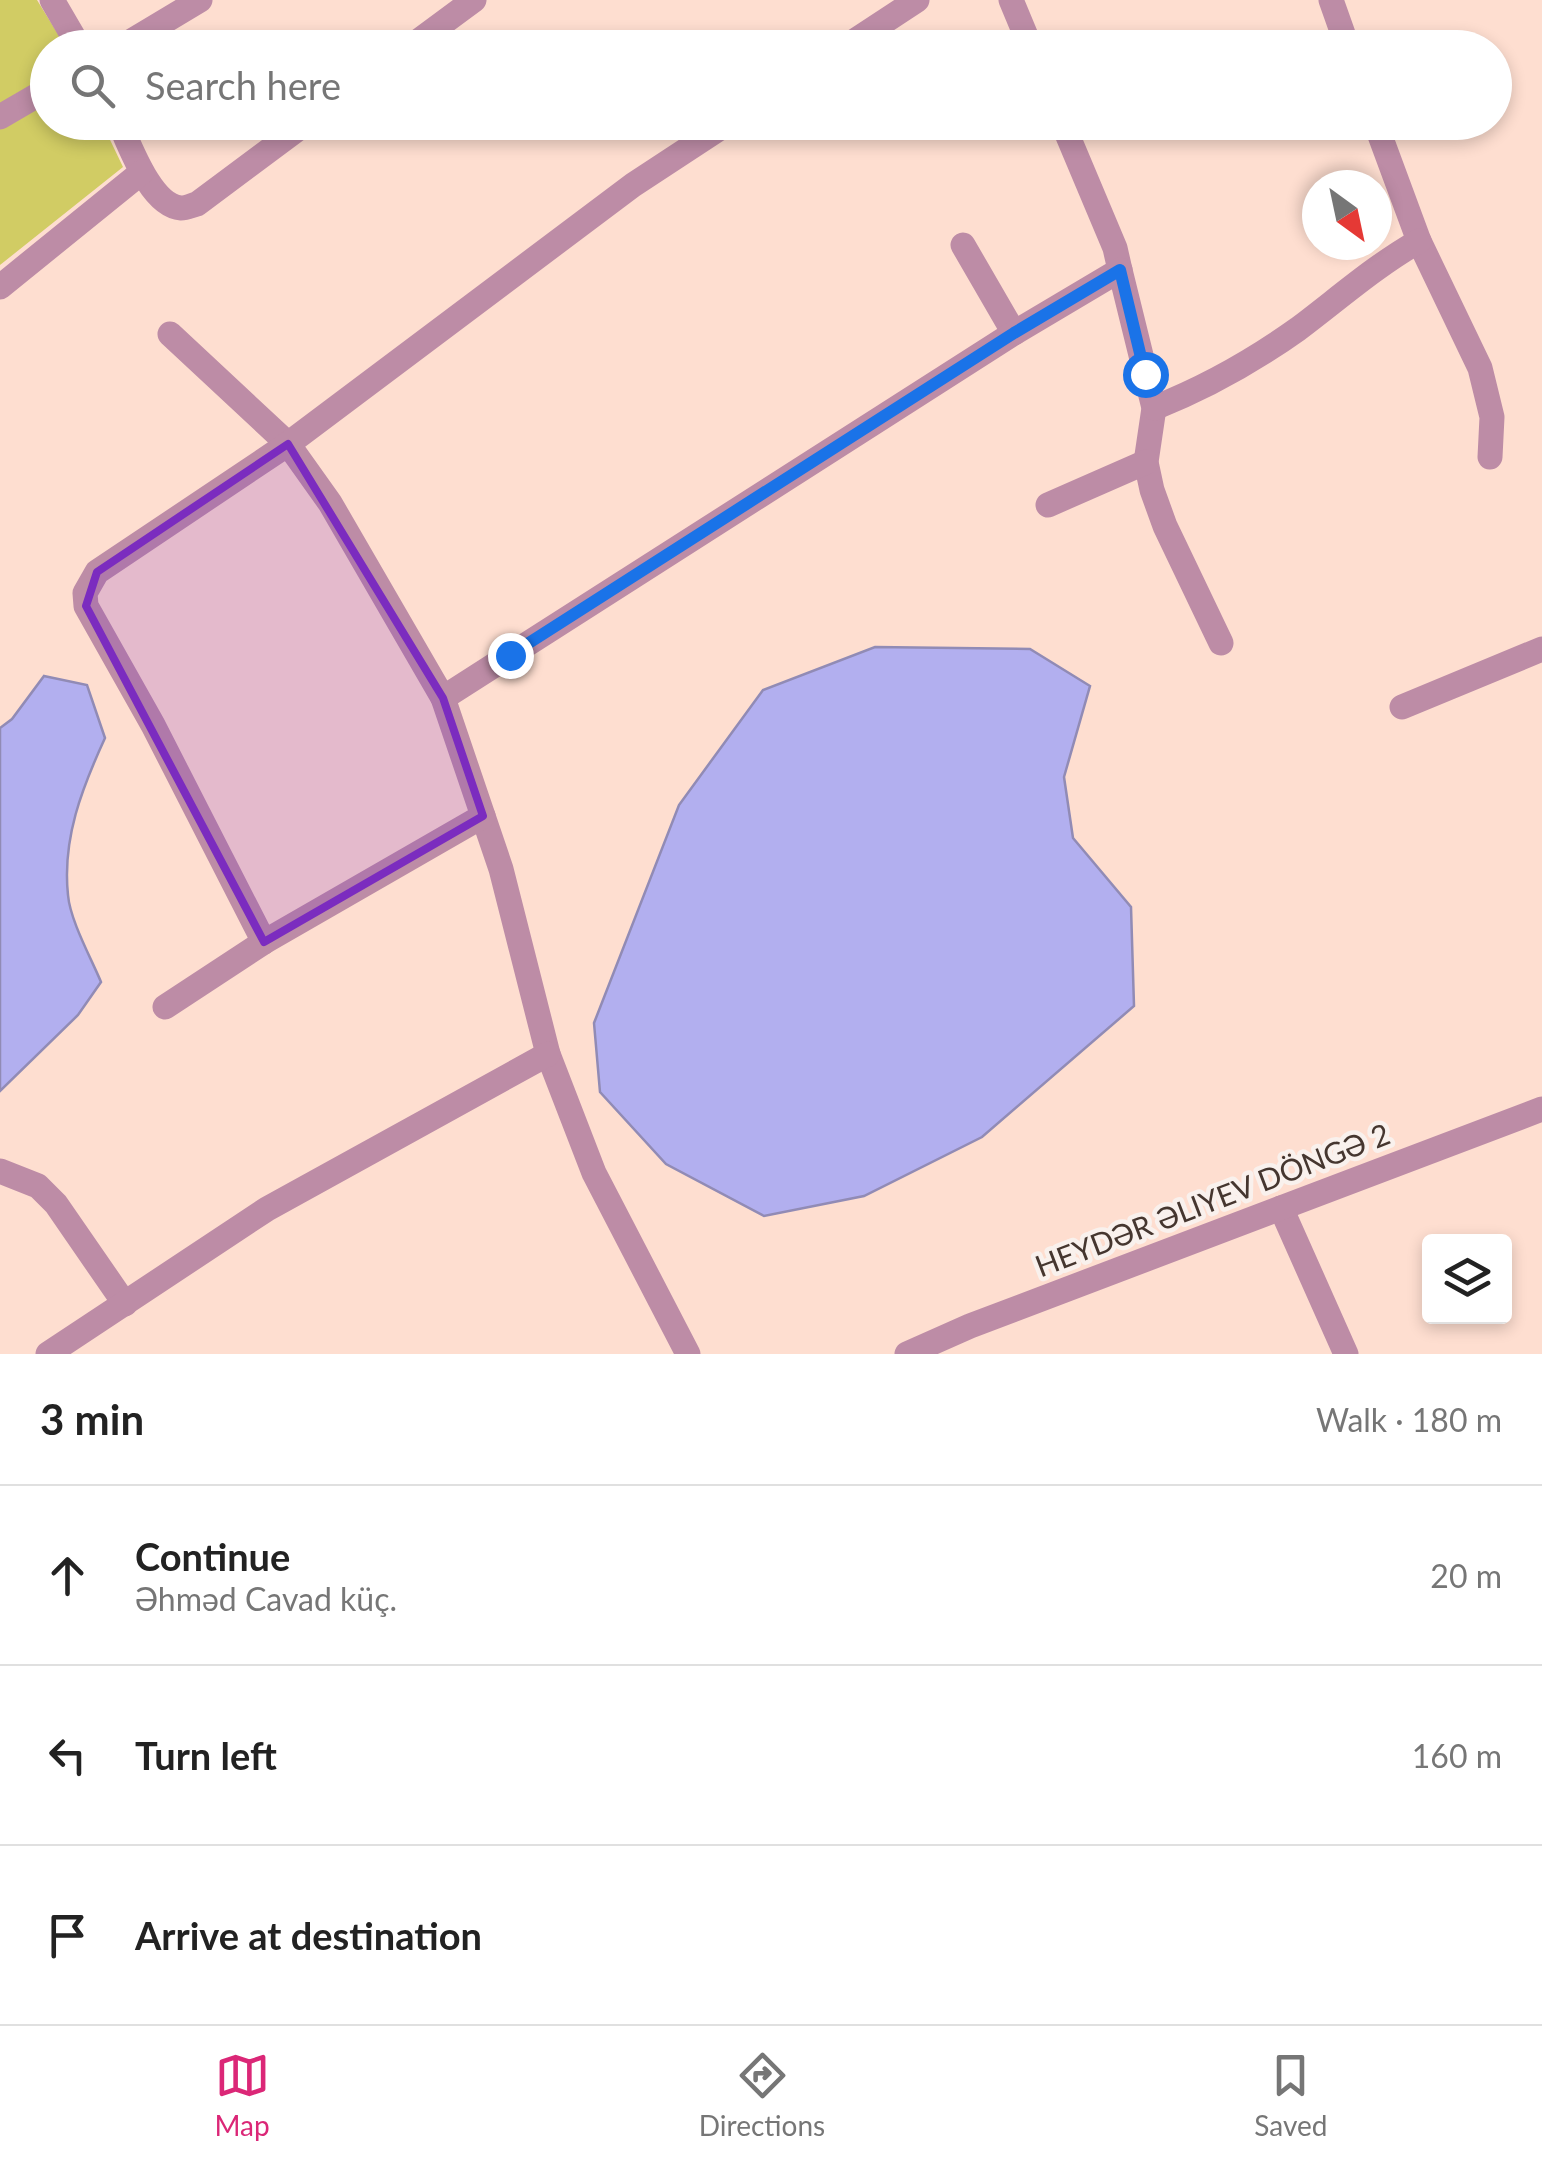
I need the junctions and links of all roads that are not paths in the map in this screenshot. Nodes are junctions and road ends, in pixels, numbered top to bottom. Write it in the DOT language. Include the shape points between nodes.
graph roads {
  1 [pos="52,0"];
  2 [pos="200,0"];
  3 [pos="474,0"];
  4 [pos="917,0"];
  5 [pos="1011,0"];
  6 [pos="1331,0"];
  7 [pos="70,30"];
  8 [pos="150,30"];
  9 [pos="433,30"];
  10 [pos="871,30"];
  11 [pos="1024,30"];
  12 [pos="1342,30"];
  13 [pos="30,100"];
  14 [pos="0,117"];
  15 [pos="127,140"];
  16 [pos="284,140"];
  17 [pos="702,140"];
  18 [pos="1070,140"];
  19 [pos="1382,140"];
  20 [pos="142,172"];
  21 [pos="1418,242"];
  22 [pos="962,246"];
  23 [pos="1120,270"];
  24 [pos="0,287"];
  25 [pos="1014,333"];
  26 [pos="170,334"];
  27 [pos="1154,408"];
  28 [pos="288,444"];
  29 [pos="1490,457"];
  30 [pos="1146,462"];
  31 [pos="1048,505"];
  32 [pos="1221,643"];
  33 [pos="1542,649"];
  34 [pos="442,698"];
  35 [pos="1402,706"];
  36 [pos="483,816"];
  37 [pos="264,942"];
  38 [pos="165,1007"];
  39 [pos="548,1054"];
  40 [pos="1542,1109"];
  41 [pos="0,1170"];
  42 [pos="1280,1208"];
  43 [pos="126,1304"];
  44 [pos="48,1354"];
  45 [pos="688,1354"];
  46 [pos="906,1354"];
  47 [pos="1346,1354"];
  1 -- 7 [label="street"];
  2 -- 8 [label="street"];
  3 -- 9 [label="street"];
  4 -- 10 [label="street"];
  5 -- 11 [label="street"];
  6 -- 12 [label="street"];
  13 -- 14 [label="street"];
  15 -- 20 [label="street"];
  16 -- 20 [label="street" via="198,204 181,208 162,200"];
  17 -- 28 [label="street"];
  18 -- 23 [label="street"];
  19 -- 21 [label="street"];
  20 -- 24 [label="street"];
  21 -- 27 [label="street" via="1255,358"];
  21 -- 29 [label="street" via="1480,368 1492,417"];
  22 -- 25 [label="street"];
  23 -- 25 [label="street"];
  23 -- 27 [label="street"];
  25 -- 34 [label="street"];
  26 -- 28 [label="street"];
  27 -- 30 [label="street"];
  28 -- 34 [label="street" via="330,503"];
  28 -- 37 [label="street" via="98,572 85,593 86,606"];
  30 -- 31 [label="street"];
  30 -- 32 [label="street" via="1165,526"];
  33 -- 35 [label="street"];
  34 -- 36 [label="street"];
  36 -- 37 [label="street"];
  36 -- 39 [label="street"];
  37 -- 38 [label="street"];
  39 -- 43 [label="street" via="267,1209"];
  39 -- 45 [label="street" via="594,1173"];
  40 -- 42 [label="street, HEYDƏR ƏLIYEV DÖNGƏ 2"];
  41 -- 43 [label="street" via="38,1186 56,1204"];
  42 -- 46 [label="street, HEYDƏR ƏLIYEV DÖNGƏ 2"];
  42 -- 47 [label="street"];
  43 -- 44 [label="street"];
}
